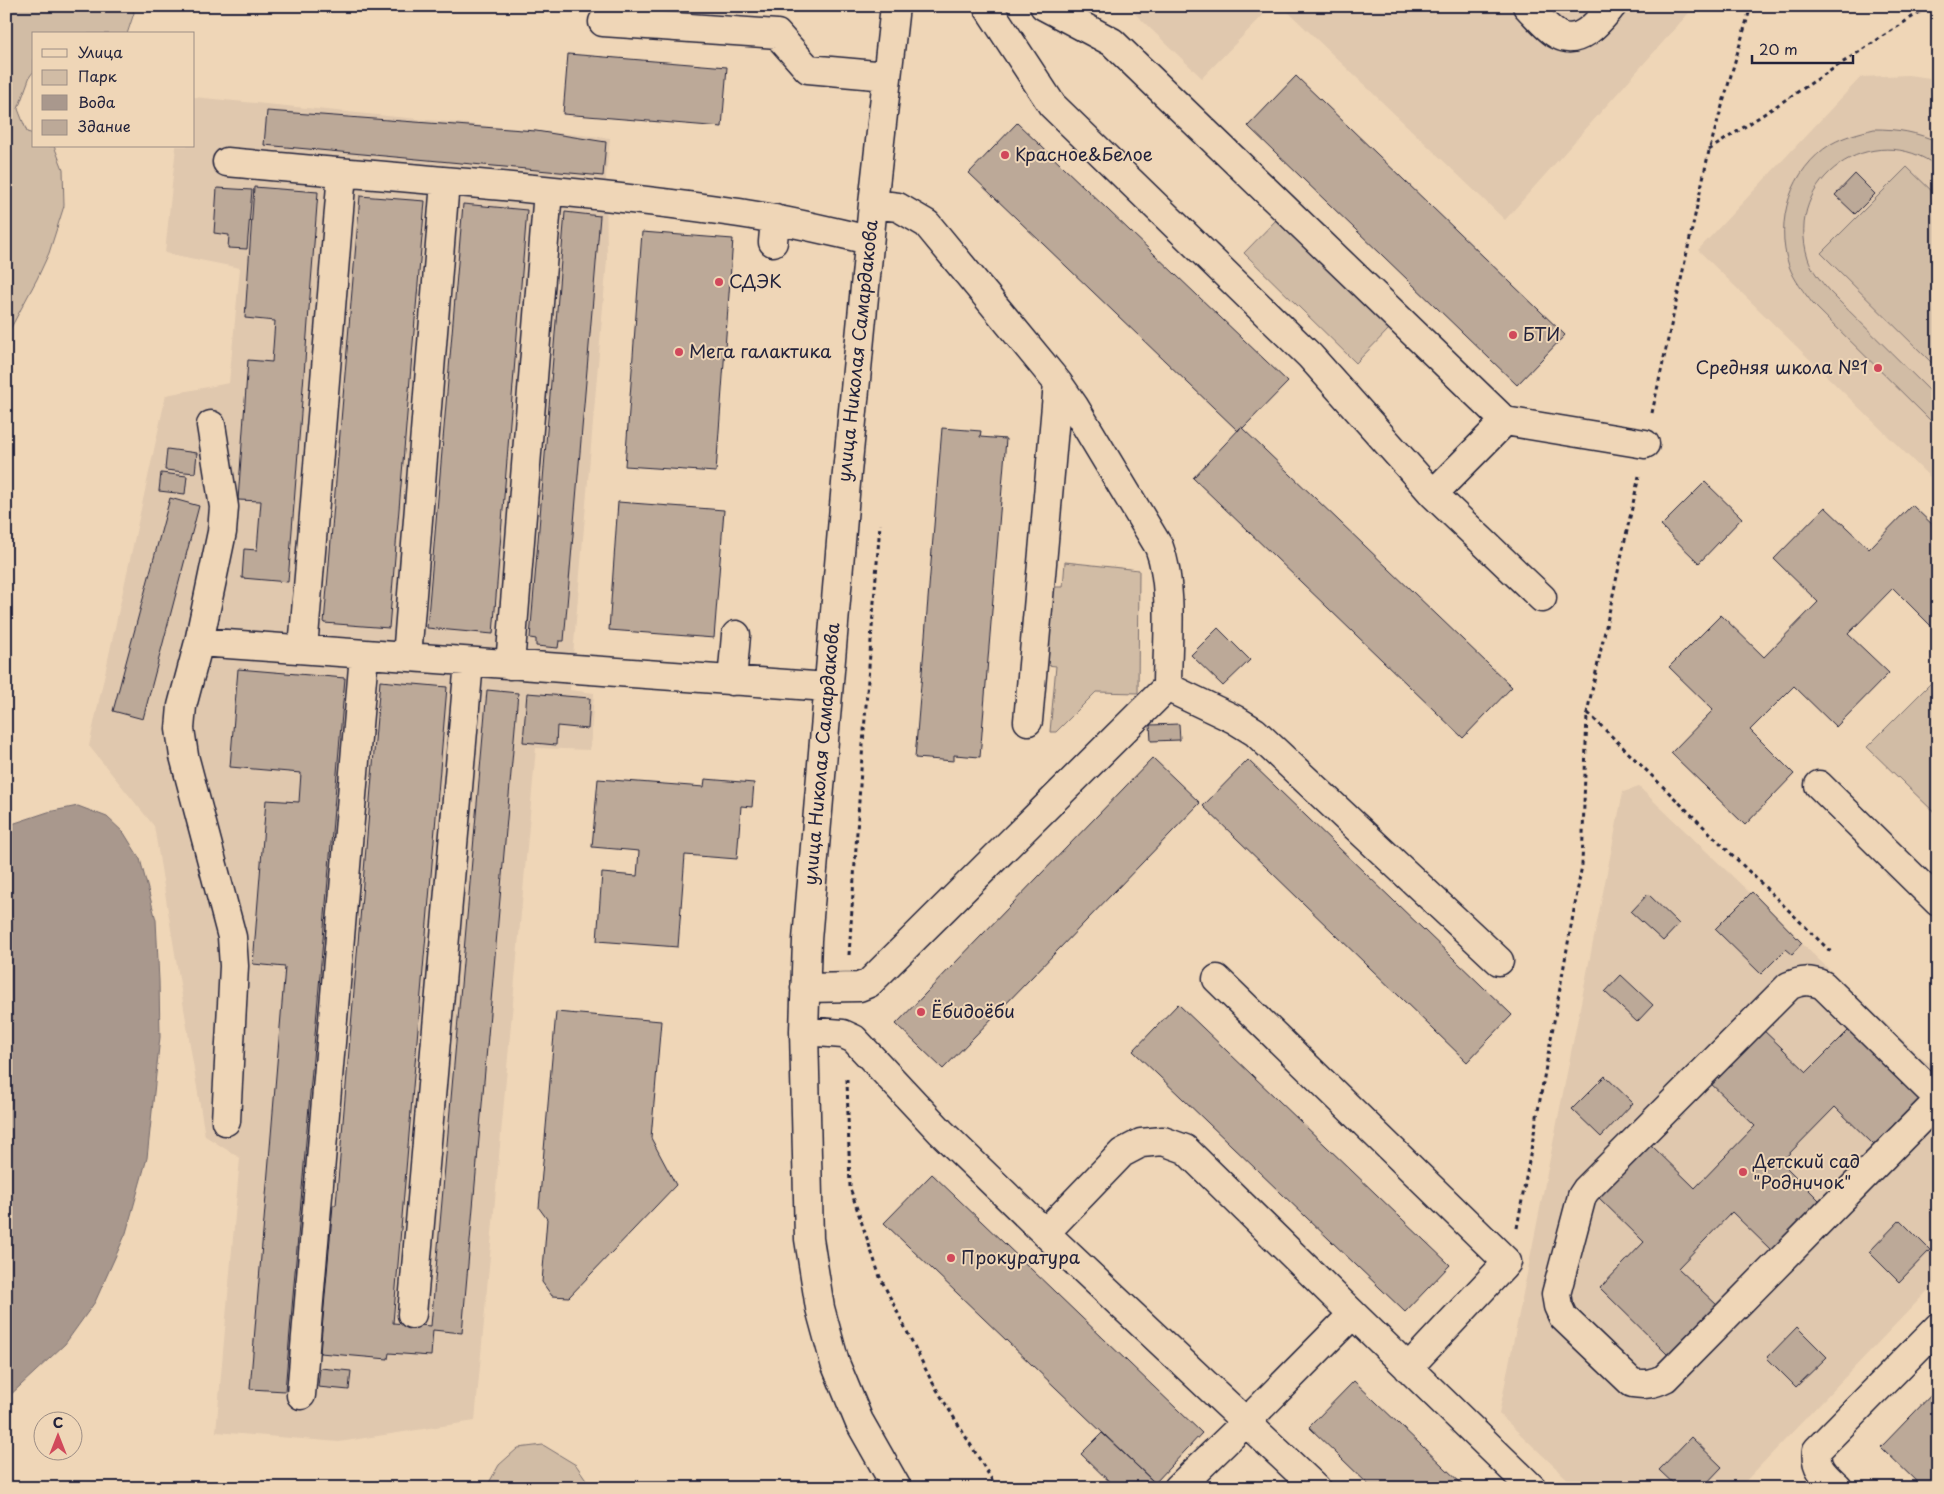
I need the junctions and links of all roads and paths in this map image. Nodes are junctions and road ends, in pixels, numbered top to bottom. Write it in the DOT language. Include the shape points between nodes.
graph roads {
  1 [pos="895,6"];
  2 [pos="987,6"];
  3 [pos="1044,6"];
  4 [pos="1527,6"];
  5 [pos="1612,6"];
  6 [pos="1751,6"];
  7 [pos="1929,6"];
  8 [pos="603,22"];
  9 [pos="887,76"];
  10 [pos="1708,151"];
  11 [pos="226,162"];
  12 [pos="342,173"];
  13 [pos="445,182"];
  14 [pos="548,191"];
  15 [pos="872,204"];
  16 [pos="869,240"];
  17 [pos="1058,383"];
  18 [pos="1505,421"];
  19 [pos="211,425"];
  20 [pos="1645,444"];
  21 [pos="1433,494"];
  22 [pos="1542,598"];
  23 [pos="736,635"];
  24 [pos="198,642"];
  25 [pos="303,649"];
  26 [pos="364,654"];
  27 [pos="407,657"];
  28 [pos="469,662"];
  29 [pos="510,665"];
  30 [pos="732,681"];
  31 [pos="828,687"];
  32 [pos="1167,687"];
  33 [pos="1587,713"];
  34 [pos="1028,721"];
  35 [pos="1819,785"];
  36 [pos="1938,902"];
  37 [pos="1834,955"];
  38 [pos="1499,961"];
  39 [pos="1217,979"];
  40 [pos="805,988"];
  41 [pos="804,1032"];
  42 [pos="1938,1100"];
  43 [pos="226,1121"];
  44 [pos="1045,1233"];
  45 [pos="1507,1262"];
  46 [pos="412,1314"];
  47 [pos="1353,1314"];
  48 [pos="1938,1327"];
  49 [pos="1408,1368"];
  50 [pos="301,1395"];
  51 [pos="1247,1422"];
  52 [pos="897,1488"];
  53 [pos="1178,1488"];
  54 [pos="1316,1488"];
  55 [pos="1532,1488"];
  56 [pos="1838,1488"];
  1 -- 9 [label="street, улица Николая Самардакова"];
  2 -- 21 [label="street" via="1052,105 1310,356"];
  3 -- 18 [label="street" via="1112,42"];
  4 -- 5 [label="street" via="1557,35 1566,38 1585,33"];
  6 -- 10 [label="path"];
  7 -- 10 [label="path"];
  8 -- 9 [label="street" via="777,34 808,69"];
  9 -- 15 [label="street, улица Николая Самардакова"];
  10 -- 20 [label="path"];
  11 -- 12 [label="street"];
  12 -- 13 [label="street"];
  12 -- 25 [label="street"];
  13 -- 14 [label="street"];
  13 -- 27 [label="street"];
  14 -- 16 [label="street" via="714,210 774,231"];
  14 -- 29 [label="street"];
  15 -- 16 [label="street, улица Николая Самардакова"];
  15 -- 17 [label="street" via="898,207 927,224"];
  16 -- 31 [label="street, улица Николая Самардакова"];
  17 -- 32 [label="street" via="1154,538 1166,564"];
  17 -- 34 [label="street"];
  18 -- 20 [label="street"];
  18 -- 21 [label="street"];
  19 -- 24 [label="street" via="224,507 222,532"];
  20 -- 33 [label="path"];
  21 -- 22 [label="street"];
  23 -- 30 [label="street"];
  24 -- 25 [label="street"];
  24 -- 43 [label="street" via="182,706 180,729 184,756 232,937 234,966"];
  25 -- 26 [label="street"];
  26 -- 27 [label="street"];
  26 -- 50 [label="street"];
  27 -- 28 [label="street"];
  28 -- 29 [label="street"];
  28 -- 46 [label="street"];
  29 -- 30 [label="street"];
  30 -- 31 [label="street"];
  31 -- 40 [label="street, улица Николая Самардакова"];
  32 -- 38 [label="street" via="1255,732"];
  32 -- 40 [label="street" via="869,983 859,987"];
  33 -- 37 [label="path"];
  33 -- 45 [label="path" via="1582,865 1515,1240"];
  35 -- 36 [label="street"];
  39 -- 45 [label="street"];
  40 -- 41 [label="street, улица Николая Самардакова"];
  41 -- 44 [label="street" via="843,1034 854,1039 941,1132"];
  41 -- 52 [label="street, улица Николая Самардакова" via="809,1239 820,1308 835,1362 859,1422"];
  42 -- 42 [label="street" via="1665,1378 1654,1384 1632,1383 1563,1317 1556,1294 1586,1190 1789,986 1812,980 1823,985"];
  44 -- 47 [label="street" via="1122,1153 1141,1143 1163,1142 1185,1149"];
  44 -- 51 [label="street"];
  45 -- 49 [label="street"];
  47 -- 49 [label="street"];
  47 -- 51 [label="street"];
  48 -- 56 [label="street" via="1817,1450 1819,1470"];
  49 -- 55 [label="street"];
  51 -- 53 [label="street"];
  51 -- 54 [label="street"];
}
